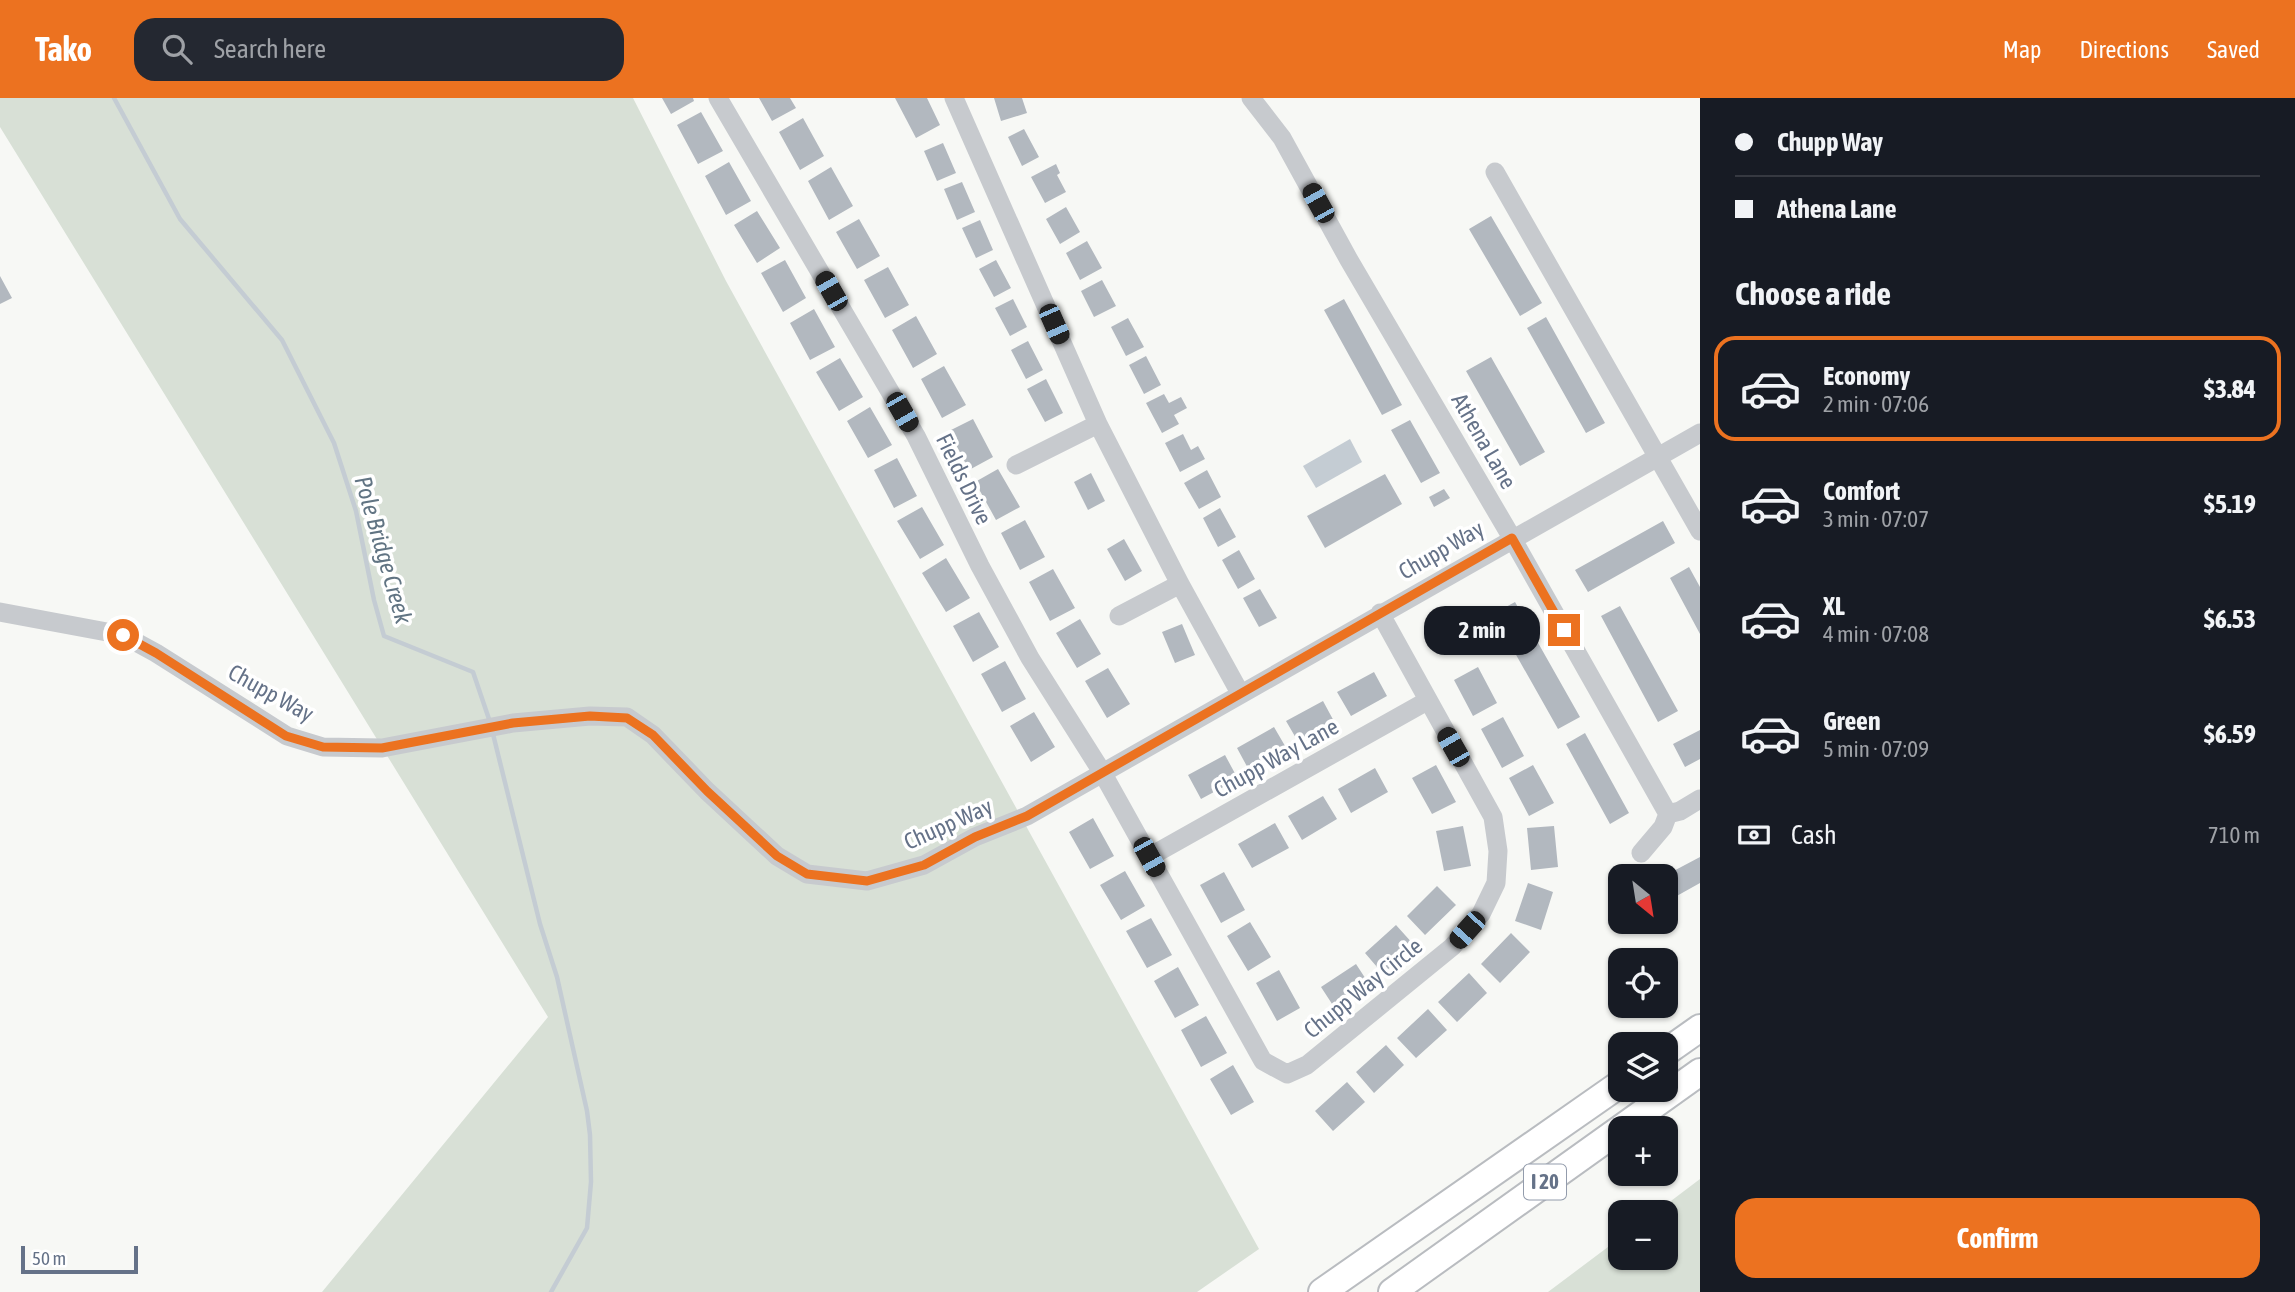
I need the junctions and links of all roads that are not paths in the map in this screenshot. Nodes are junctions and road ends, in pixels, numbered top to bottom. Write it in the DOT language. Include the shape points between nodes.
graph roads {
  1 [pos="718,98"];
  2 [pos="954,98"];
  3 [pos="1251,98"];
  4 [pos="1495,172"];
  5 [pos="1098,424"];
  6 [pos="1700,433"];
  7 [pos="1657,457"];
  8 [pos="1016,465"];
  9 [pos="1700,531"];
  10 [pos="1512,538"];
  11 [pos="1180,584"];
  12 [pos="0,612"];
  13 [pos="1380,613"];
  14 [pos="1119,616"];
  15 [pos="1240,693"];
  16 [pos="1427,701"];
  17 [pos="1102,772"];
  18 [pos="1700,799"];
  19 [pos="1668,814"];
  20 [pos="1641,853"];
  21 [pos="1149,857"];
  22 [pos="1700,1028"];
  23 [pos="1678,1044"];
  24 [pos="1700,1072"];
  25 [pos="1608,1092"];
  26 [pos="1322,1292"];
  27 [pos="1392,1292"];
  1 -- 17 [label="street, Fields Drive" via="916,436 1030,658"];
  2 -- 5 [label="street"];
  3 -- 10 [label="street, Athena Lane" via="1282,138"];
  4 -- 7 [label="street"];
  5 -- 8 [label="street"];
  5 -- 11 [label="street"];
  6 -- 7 [label="street, Chupp Way"];
  7 -- 9 [label="street"];
  7 -- 10 [label="street, Chupp Way"];
  10 -- 13 [label="street, Chupp Way"];
  10 -- 19 [label="street, Athena Lane"];
  11 -- 14 [label="street"];
  11 -- 15 [label="street"];
  12 -- 17 [label="street, Chupp Way" via="123,635 286,736 323,747 382,748 513,723 590,716 627,718 653,735 777,856 807,874 867,881 924,865 1027,816"];
  13 -- 15 [label="street, Chupp Way"];
  13 -- 16 [label="street, Chupp Way Circle"];
  15 -- 17 [label="street, Chupp Way"];
  16 -- 21 [label="street, Chupp Way Lane"];
  16 -- 21 [label="street, Chupp Way Circle" via="1493,817 1496,883 1482,914 1452,947 1307,1065 1287,1074 1263,1061"];
  17 -- 21 [label="street, Chupp Way Circle"];
  18 -- 19 [label="street"];
  19 -- 20 [label="street"];
  22 -- 23 [label="highway"];
  24 -- 27 [label="highway, I 20"];
  25 -- 26 [label="highway, I 20"];
}
